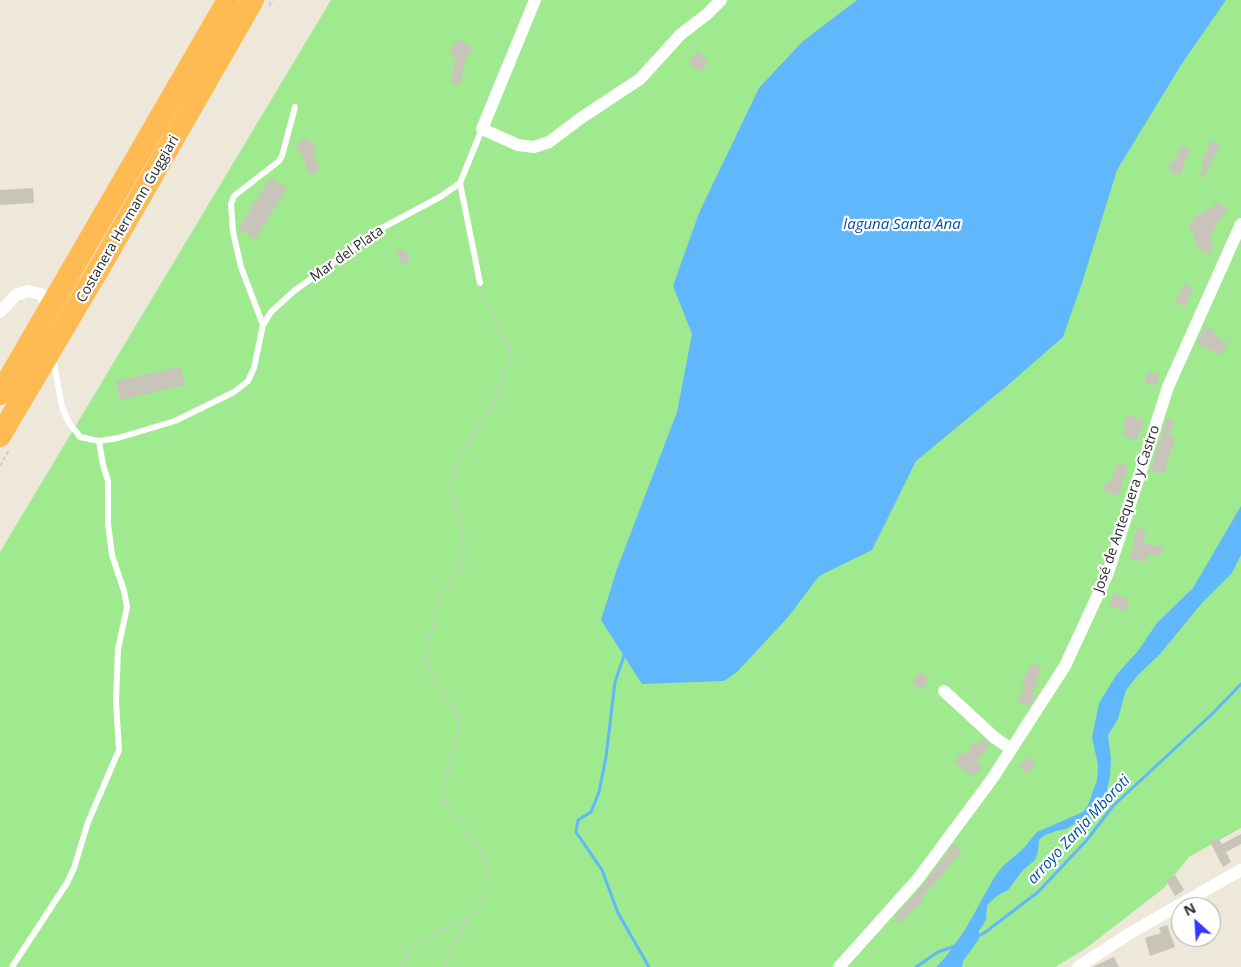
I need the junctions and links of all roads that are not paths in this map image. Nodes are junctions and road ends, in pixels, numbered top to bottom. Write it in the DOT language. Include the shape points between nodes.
graph roads {
  1 [pos="228,0"];
  2 [pos="253,0"];
  3 [pos="535,0"];
  4 [pos="721,0"];
  5 [pos="294,106"];
  6 [pos="482,129"];
  7 [pos="460,183"];
  8 [pos="1241,224"];
  9 [pos="480,283"];
  10 [pos="50,308"];
  11 [pos="0,312"];
  12 [pos="263,325"];
  13 [pos="51,350"];
  14 [pos="0,394"];
  15 [pos="0,436"];
  16 [pos="99,441"];
  17 [pos="944,691"];
  18 [pos="1011,749"];
  19 [pos="1241,870"];
  20 [pos="12,967"];
  21 [pos="839,967"];
  22 [pos="1078,967"];
  1 -- 10 [label="highway, Costanera Hermann Guggiari"];
  2 -- 13 [label="highway, Costanera Hermann Guggiari"];
  3 -- 6 [label="street"];
  4 -- 6 [label="street" via="681,34 640,79 549,142 534,147 518,145"];
  5 -- 12 [label="lane" via="280,161 234,196 231,204 241,267"];
  6 -- 7 [label="lane"];
  7 -- 9 [label="lane"];
  7 -- 12 [label="lane, Mar del Plata" via="380,229 302,285 271,312"];
  8 -- 18 [label="street, José de Antequera y Castro" via="1168,387 1108,573 1065,666"];
  10 -- 11 [label="street" via="41,294 28,291 16,296"];
  10 -- 14 [label="highway, Costanera Hermann Guggiari"];
  12 -- 16 [label="lane, Mar del Plata" via="254,368 248,380 234,392 175,421"];
  13 -- 15 [label="highway, Costanera Hermann Guggiari"];
  13 -- 16 [label="lane" via="68,422 80,437"];
  16 -- 20 [label="lane" via="108,481 112,555 127,607 118,649 116,701 119,750 88,822 67,883"];
  17 -- 18 [label="street"];
  18 -- 21 [label="street, José de Antequera y Castro" via="917,880"];
  19 -- 22 [label="street"];
}
